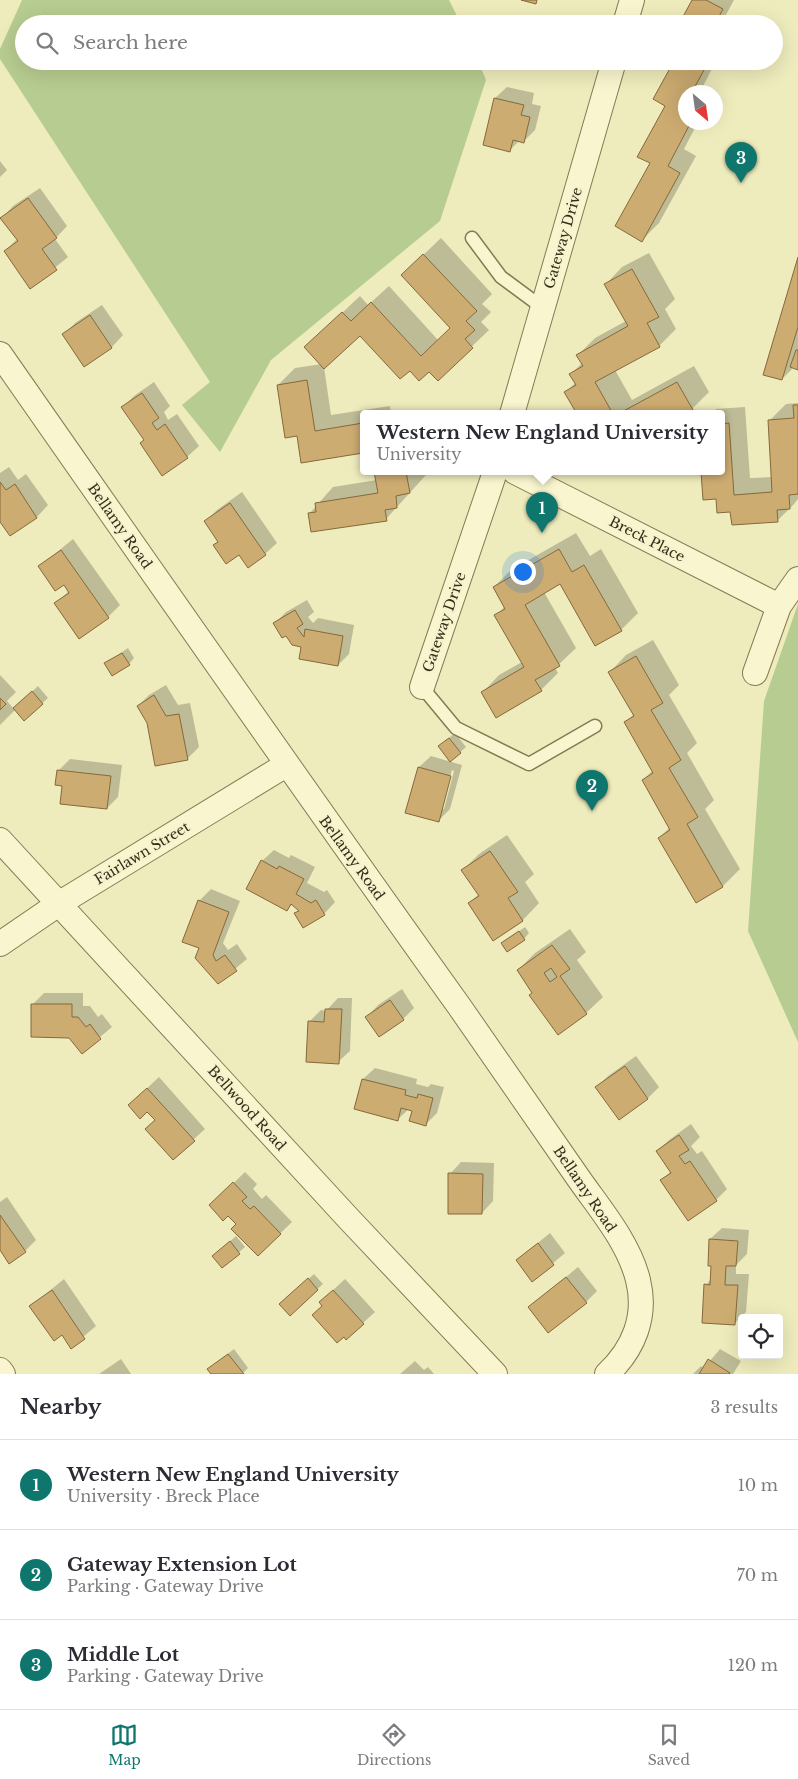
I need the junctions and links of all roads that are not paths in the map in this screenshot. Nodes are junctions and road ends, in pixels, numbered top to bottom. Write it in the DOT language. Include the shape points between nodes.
graph roads {
  1 [pos="632,0"];
  2 [pos="628,15"];
  3 [pos="611,70"];
  4 [pos="472,238"];
  5 [pos="543,308"];
  6 [pos="0,354"];
  7 [pos="513,410"];
  8 [pos="494,475"];
  9 [pos="522,475"];
  10 [pos="798,579"];
  11 [pos="779,606"];
  12 [pos="755,673"];
  13 [pos="422,687"];
  14 [pos="595,726"];
  15 [pos="286,765"];
  16 [pos="0,840"];
  17 [pos="60,903"];
  18 [pos="0,944"];
  19 [pos="0,1370"];
  20 [pos="3,1374"];
  21 [pos="496,1374"];
  22 [pos="607,1374"];
  1 -- 2 [label="street"];
  3 -- 5 [label="street, Gateway Drive"];
  4 -- 5 [label="lane" via="501,277"];
  5 -- 7 [label="street, Gateway Drive"];
  6 -- 15 [label="street, Bellamy Road"];
  8 -- 13 [label="street, Gateway Drive"];
  9 -- 11 [label="street, Breck Place"];
  10 -- 11 [label="street"];
  11 -- 12 [label="street"];
  13 -- 14 [label="lane" via="456,728 530,764"];
  15 -- 17 [label="street, Fairlawn Street"];
  15 -- 22 [label="street, Bellamy Road" via="502,1067 631,1260 640,1295 637,1330 625,1355"];
  16 -- 17 [label="street, Bellwood Road"];
  17 -- 18 [label="street, Fairlawn Street"];
  17 -- 21 [label="street, Bellwood Road" via="335,1205"];
  19 -- 20 [label="street"];
}
